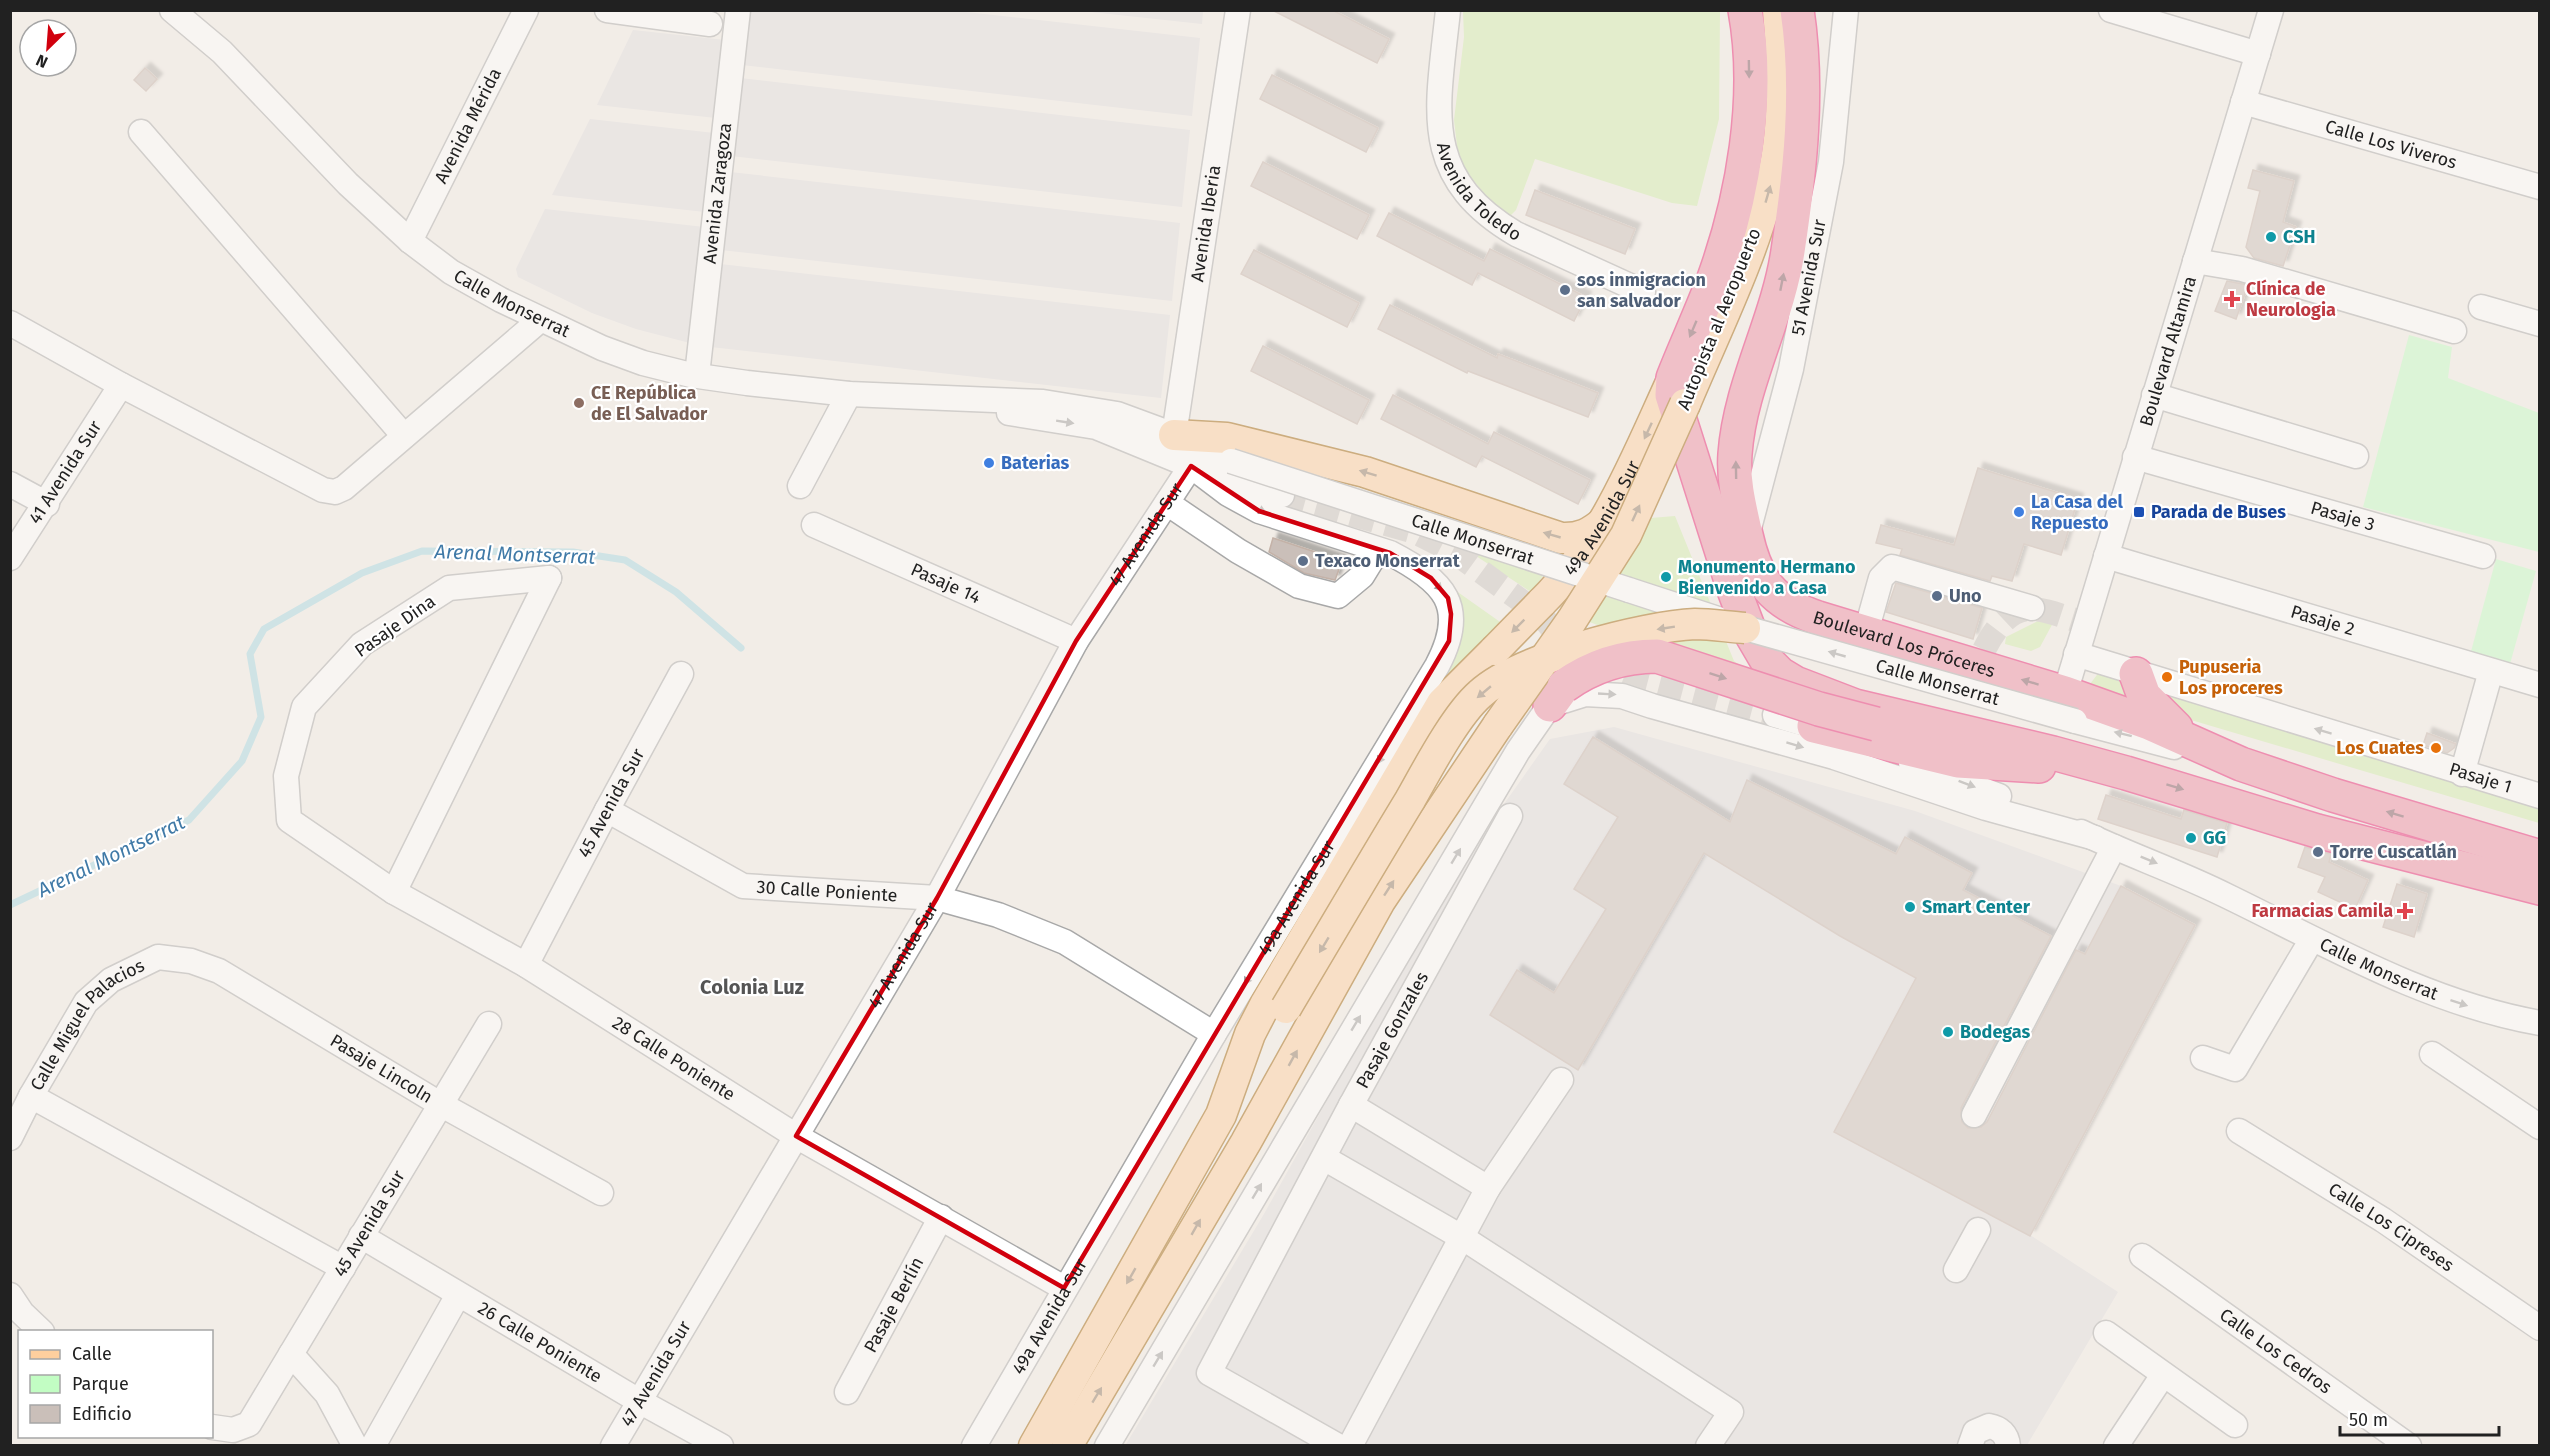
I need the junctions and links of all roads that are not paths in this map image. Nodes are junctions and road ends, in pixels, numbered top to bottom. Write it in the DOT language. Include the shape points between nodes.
graph roads {
  1 [pos="172,10"];
  2 [pos="526,10"];
  3 [pos="607,10"];
  4 [pos="738,10"];
  5 [pos="1238,10"];
  6 [pos="1448,10"];
  7 [pos="1745,10"];
  8 [pos="1778,10"];
  9 [pos="1797,10"];
  10 [pos="1846,10"];
  11 [pos="2111,10"];
  12 [pos="2271,10"];
  13 [pos="710,24"];
  14 [pos="2258,54"];
  15 [pos="2243,102"];
  16 [pos="141,132"];
  17 [pos="2540,187"];
  18 [pos="410,241"];
  19 [pos="2195,261"];
  20 [pos="1643,292"];
  21 [pos="2481,307"];
  22 [pos="540,320"];
  23 [pos="10,323"];
  24 [pos="2540,324"];
  25 [pos="2454,331"];
  26 [pos="697,375"];
  27 [pos="121,385"];
  28 [pos="1679,391"];
  29 [pos="849,394"];
  30 [pos="2154,395"];
  31 [pos="946,397"];
  32 [pos="1174,435"];
  33 [pos="404,436"];
  34 [pos="2356,456"];
  35 [pos="2135,457"];
  36 [pos="1191,466"];
  37 [pos="10,484"];
  38 [pos="800,486"];
  39 [pos="1282,495"];
  40 [pos="1167,503"];
  41 [pos="47,504"];
  42 [pos="1605,521"];
  43 [pos="814,525"];
  44 [pos="1747,539"];
  45 [pos="1378,550"];
  46 [pos="2106,556"];
  47 [pos="2483,556"];
  48 [pos="10,558"];
  49 [pos="2032,608"];
  50 [pos="1745,628"];
  51 [pos="1866,632"];
  52 [pos="1076,641"];
  53 [pos="2076,654"];
  54 [pos="2491,671"];
  55 [pos="681,674"];
  56 [pos="2136,674"];
  57 [pos="2540,685"];
  58 [pos="1557,696"];
  59 [pos="2070,707"];
  60 [pos="1775,715"];
  61 [pos="1814,726"];
  62 [pos="2012,744"];
  63 [pos="2241,764"];
  64 [pos="2126,773"];
  65 [pos="2462,774"];
  66 [pos="2540,796"];
  67 [pos="607,810"];
  68 [pos="1510,816"];
  69 [pos="289,820"];
  70 [pos="2317,831"];
  71 [pos="2451,831"];
  72 [pos="2540,838"];
  73 [pos="2104,842"];
  74 [pos="2540,857"];
  75 [pos="2540,888"];
  76 [pos="394,892"];
  77 [pos="938,898"];
  78 [pos="2540,904"];
  79 [pos="2312,939"];
  80 [pos="158,957"];
  81 [pos="526,965"];
  82 [pos="2540,1023"];
  83 [pos="489,1024"];
  84 [pos="1214,1034"];
  85 [pos="2432,1054"];
  86 [pos="2203,1058"];
  87 [pos="1561,1080"];
  88 [pos="31,1096"];
  89 [pos="440,1104"];
  90 [pos="1351,1105"];
  91 [pos="1221,1115"];
  92 [pos="1974,1115"];
  93 [pos="2540,1127"];
  94 [pos="2239,1131"];
  95 [pos="796,1136"];
  96 [pos="10,1138"];
  97 [pos="1324,1158"];
  98 [pos="1488,1188"];
  99 [pos="601,1193"];
  100 [pos="941,1216"];
  101 [pos="1978,1230"];
  102 [pos="361,1236"];
  103 [pos="1463,1238"];
  104 [pos="2142,1256"];
  105 [pos="343,1268"];
  106 [pos="1956,1270"];
  107 [pos="1064,1288"];
  108 [pos="10,1295"];
  109 [pos="458,1295"];
  110 [pos="2540,1328"];
  111 [pos="40,1330"];
  112 [pos="2106,1333"];
  113 [pos="291,1354"];
  114 [pos="2163,1375"];
  115 [pos="847,1392"];
  116 [pos="639,1401"];
  117 [pos="2235,1425"];
  118 [pos="213,1427"];
  119 [pos="355,1446"];
  120 [pos="373,1446"];
  121 [pos="613,1446"];
  122 [pos="721,1446"];
  123 [pos="974,1446"];
  124 [pos="1034,1446"];
  125 [pos="1067,1446"];
  126 [pos="1107,1446"];
  127 [pos="1338,1446"];
  128 [pos="1350,1446"];
  129 [pos="1708,1446"];
  130 [pos="1970,1446"];
  131 [pos="2008,1446"];
  132 [pos="2116,1446"];
  133 [pos="2409,1446"];
  1 -- 18 [label="street, Calle Monserrat" via="222,52 348,184"];
  2 -- 18 [label="street, Avenida Mérida"];
  3 -- 13 [label="street"];
  4 -- 26 [label="street, Avenida Zaragoza"];
  5 -- 32 [label="street, Avenida Iberia"];
  6 -- 20 [label="street, Avenida Toledo" via="1438,118 1443,151 1455,179 1499,224"];
  7 -- 28 [label="highway, one-way" via="1749,48 1748,129 1740,186"];
  28 -- 8 [label="main road, Autopista al Aeropuerto, one-way" via="1747,260 1773,176 1783,65"];
  44 -- 9 [label="highway, Boulevard Los Próceres, one-way" via="1735,455 1745,401 1781,290 1788,251 1802,106 1803,63"];
  10 -- 44 [label="street, 51 Avenida Sur" via="1831,162 1791,369"];
  11 -- 14 [label="street"];
  12 -- 14 [label="street, Boulevard Altamira"];
  14 -- 15 [label="street, Boulevard Altamira"];
  15 -- 17 [label="street, Calle Los Viveros"];
  15 -- 19 [label="street, Boulevard Altamira"];
  16 -- 33 [label="street"];
  18 -- 22 [label="street, Calle Monserrat" via="451,272"];
  19 -- 25 [label="street" via="2242,269"];
  19 -- 30 [label="street, Boulevard Altamira"];
  21 -- 24 [label="street"];
  22 -- 26 [label="street, Calle Monserrat" via="643,363"];
  22 -- 33 [label="street"];
  23 -- 27 [label="street"];
  26 -- 29 [label="street, Calle Monserrat"];
  27 -- 33 [label="street" via="331,492 344,488"];
  27 -- 41 [label="street, 41 Avenida Sur"];
  28 -- 42 [label="main road, 49a Avenida Sur, one-way"];
  28 -- 62 [label="highway" via="1672,395 1674,407 1734,590 1750,632 1767,661 1795,683 1855,706"];
  125 -- 28 [label="main road, Autopista al Aeropuerto, one-way, bridge" via="1246,1142 1380,901 1626,535"];
  29 -- 31 [label="street, Calle Monserrat"];
  29 -- 38 [label="street"];
  30 -- 34 [label="street"];
  30 -- 35 [label="street, Boulevard Altamira"];
  31 -- 32 [label="street, Calle Monserrat" via="1043,402 1117,414"];
  31 -- 36 [label="street, Calle Monserrat, one-way" via="1096,427"];
  42 -- 32 [label="main road, one-way" via="1575,539 1561,538 1365,472 1227,438"];
  32 -- 50 [label="street, Calle Monserrat, bridge" via="1230,461"];
  35 -- 46 [label="street, Boulevard Altamira"];
  35 -- 47 [label="street, Pasaje 3"];
  36 -- 39 [label="street, Calle Monserrat"];
  36 -- 40 [label="street, 47 Avenida Sur"];
  36 -- 45 [label="street, 49a Avenida Sur, one-way" via="1258,511"];
  37 -- 41 [label="street"];
  40 -- 45 [label="street" via="1299,586 1338,596 1362,576"];
  40 -- 52 [label="street, 47 Avenida Sur"];
  41 -- 48 [label="street, 41 Avenida Sur"];
  42 -- 91 [label="main road, 49a Avenida Sur, one-way, bridge" via="1578,562 1542,603 1442,704 1250,1034"];
  43 -- 52 [label="street, Pasaje 14"];
  44 -- 51 [label="highway, Boulevard Los Próceres" via="1762,582 1778,600 1797,611"];
  45 -- 84 [label="street, 49a Avenida Sur, one-way" via="1407,562 1440,587 1448,598 1451,614 1449,641"];
  46 -- 53 [label="street, Boulevard Altamira" via="2080,622"];
  46 -- 54 [label="street, Pasaje 2"];
  49 -- 51 [label="street" via="1892,567 1881,578"];
  59 -- 50 [label="street, Calle Monserrat, one-way, bridge"];
  50 -- 91 [label="main road, one-way, bridge" via="1695,624 1593,644 1509,674 1481,693 1460,718 1427,771"];
  59 -- 51 [label="highway, Boulevard Los Próceres, one-way" via="1982,658"];
  52 -- 77 [label="street, 47 Avenida Sur"];
  53 -- 56 [label="street, Pasaje 1"];
  53 -- 59 [label="street, Boulevard Altamira"];
  54 -- 57 [label="street, Pasaje 2"];
  54 -- 65 [label="street"];
  55 -- 67 [label="street, 45 Avenida Sur"];
  56 -- 63 [label="highway" via="2144,696 2172,725"];
  65 -- 56 [label="street, Pasaje 1, one-way"];
  58 -- 62 [label="highway, one-way, bridge" via="1592,669 1637,656 1657,656 1876,724 1948,741"];
  58 -- 73 [label="street, Calle Monserrat, one-way" via="1622,696 1834,757 1986,808"];
  126 -- 58 [label="street, one-way" via="1512,761"];
  63 -- 59 [label="highway, Boulevard Los Próceres, one-way" via="2149,723"];
  60 -- 61 [label="street, Calle Monserrat"];
  61 -- 64 [label="highway" via="1958,761"];
  61 -- 73 [label="street, Calle Monserrat, one-way" via="2011,800"];
  62 -- 64 [label="highway"];
  71 -- 63 [label="highway, Boulevard Los Próceres, one-way"];
  64 -- 70 [label="highway, one-way"];
  65 -- 66 [label="street, Pasaje 1"];
  67 -- 77 [label="street, 30 Calle Poniente" via="743,886"];
  67 -- 81 [label="street, 45 Avenida Sur"];
  68 -- 90 [label="street, Pasaje Gonzales"];
  69 -- 76 [label="street, 28 Calle Poniente"];
  69 -- 76 [label="street, Pasaje Dina" via="286,776 304,707 362,644 449,588 549,578"];
  70 -- 75 [label="highway"];
  70 -- 78 [label="highway"];
  71 -- 72 [label="highway"];
  71 -- 74 [label="highway, Boulevard Los Próceres"];
  73 -- 79 [label="street, Calle Monserrat, one-way" via="2181,873"];
  73 -- 92 [label="street"];
  76 -- 81 [label="street, 28 Calle Poniente"];
  77 -- 84 [label="street, 30 Calle Poniente" via="998,915 1065,942"];
  77 -- 95 [label="street, 47 Avenida Sur"];
  79 -- 82 [label="street, Calle Monserrat, one-way" via="2430,993 2488,1012"];
  79 -- 86 [label="street" via="2235,1069"];
  80 -- 88 [label="street, Calle Miguel Palacios" via="111,980 86,1002"];
  80 -- 89 [label="street, Pasaje Lincoln" via="191,961 219,971"];
  81 -- 95 [label="street, 28 Calle Poniente"];
  83 -- 89 [label="street, 45 Avenida Sur"];
  84 -- 107 [label="street, 49a Avenida Sur"];
  85 -- 93 [label="street"];
  87 -- 98 [label="street"];
  88 -- 96 [label="street, Calle Miguel Palacios"];
  88 -- 105 [label="street"];
  89 -- 99 [label="street, Pasaje Lincoln"];
  89 -- 102 [label="street, 45 Avenida Sur"];
  90 -- 97 [label="street"];
  90 -- 98 [label="street, Pasaje Gonzales"];
  91 -- 124 [label="main road, 49a Avenida Sur, one-way"];
  94 -- 110 [label="street, Calle Los Cipreses" via="2383,1220"];
  95 -- 100 [label="street, 28 Calle Poniente"];
  95 -- 116 [label="street, 47 Avenida Sur"];
  97 -- 103 [label="street"];
  97 -- 127 [label="street" via="1209,1373"];
  98 -- 103 [label="street"];
  100 -- 107 [label="street, 28 Calle Poniente"];
  100 -- 115 [label="street, Pasaje Berlín"];
  101 -- 106 [label="street"];
  102 -- 105 [label="street, 45 Avenida Sur"];
  102 -- 109 [label="street, 26 Calle Poniente"];
  103 -- 128 [label="street"];
  103 -- 129 [label="street" via="1731,1412"];
  104 -- 133 [label="street, Calle Los Cedros"];
  105 -- 113 [label="street, 45 Avenida Sur"];
  107 -- 123 [label="street, 49a Avenida Sur"];
  108 -- 111 [label="street"];
  109 -- 116 [label="street, 26 Calle Poniente"];
  109 -- 120 [label="street"];
  112 -- 114 [label="street"];
  113 -- 118 [label="street, 45 Avenida Sur" via="249,1424 233,1430"];
  113 -- 119 [label="street" via="327,1394"];
  114 -- 117 [label="street"];
  114 -- 132 [label="street"];
  116 -- 121 [label="street, 47 Avenida Sur"];
  116 -- 122 [label="street, 26 Calle Poniente"];
  130 -- 131 [label="street" via="1975,1432 1989,1426 2002,1431"];
}
